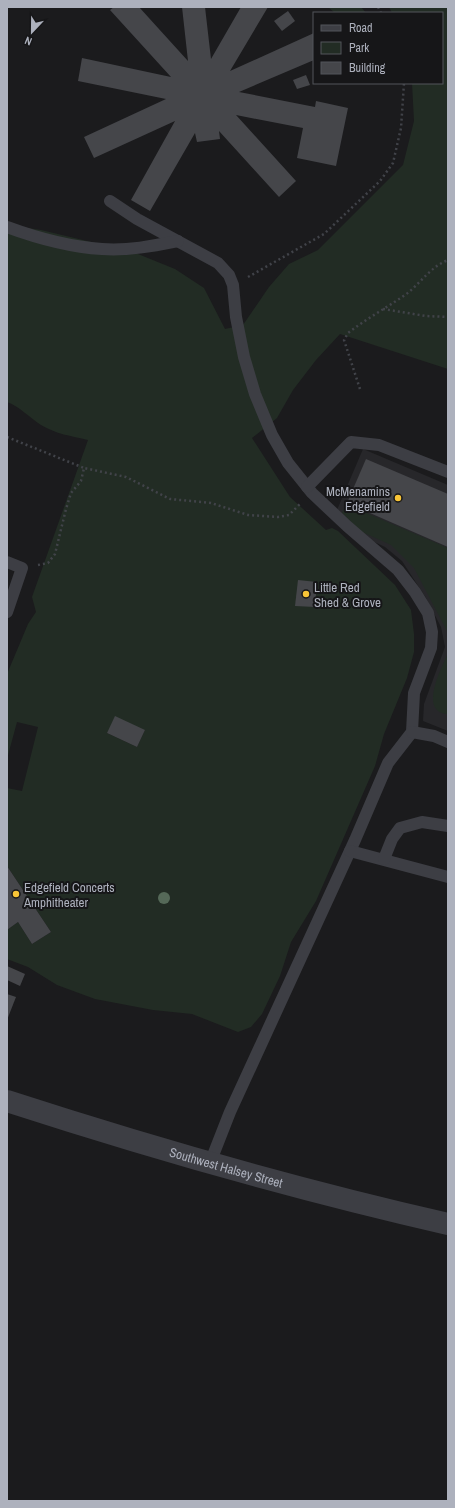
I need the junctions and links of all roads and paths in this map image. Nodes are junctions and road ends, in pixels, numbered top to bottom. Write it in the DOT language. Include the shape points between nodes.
graph roads {
  1 [pos="404,84"];
  2 [pos="110,201"];
  3 [pos="7,227"];
  4 [pos="178,241"];
  5 [pos="448,260"];
  6 [pos="233,285"];
  7 [pos="382,309"];
  8 [pos="448,317"];
  9 [pos="360,389"];
  10 [pos="7,438"];
  11 [pos="84,468"];
  12 [pos="448,472"];
  13 [pos="310,490"];
  14 [pos="7,562"];
  15 [pos="22,568"];
  16 [pos="7,612"];
  17 [pos="412,732"];
  18 [pos="448,742"];
  19 [pos="448,826"];
  20 [pos="350,851"];
  21 [pos="384,858"];
  22 [pos="448,877"];
  23 [pos="7,1101"];
  24 [pos="210,1164"];
  25 [pos="448,1224"];
  1 -- 6 [label="path" via="401,128 393,163 380,181 324,234"];
  2 -- 4 [label="lane"];
  3 -- 4 [label="lane" via="40,238 102,249 145,247"];
  4 -- 6 [label="lane" via="218,263 229,275"];
  5 -- 7 [label="path" via="441,263 406,294"];
  6 -- 13 [label="lane" via="244,357 255,394 272,435 288,463"];
  7 -- 8 [label="path"];
  7 -- 9 [label="path" via="348,333 344,340"];
  10 -- 11 [label="path"];
  11 -- 13 [label="path" via="126,477 170,499 211,503 248,515 289,515"];
  11 -- 15 [label="path" via="81,481 71,493 55,554 48,563"];
  12 -- 13 [label="lane" via="379,445 351,442"];
  13 -- 17 [label="lane" via="398,570 428,614 432,632 431,648 414,693"];
  14 -- 15 [label="lane"];
  15 -- 16 [label="lane"];
  17 -- 18 [label="lane" via="434,736"];
  17 -- 20 [label="lane" via="388,763"];
  19 -- 21 [label="lane" via="422,822 400,828"];
  20 -- 21 [label="lane"];
  20 -- 24 [label="lane" via="230,1112"];
  21 -- 22 [label="lane"];
  23 -- 24 [label="street, Southwest Halsey Street"];
  24 -- 25 [label="street, Southwest Halsey Street"];
}
